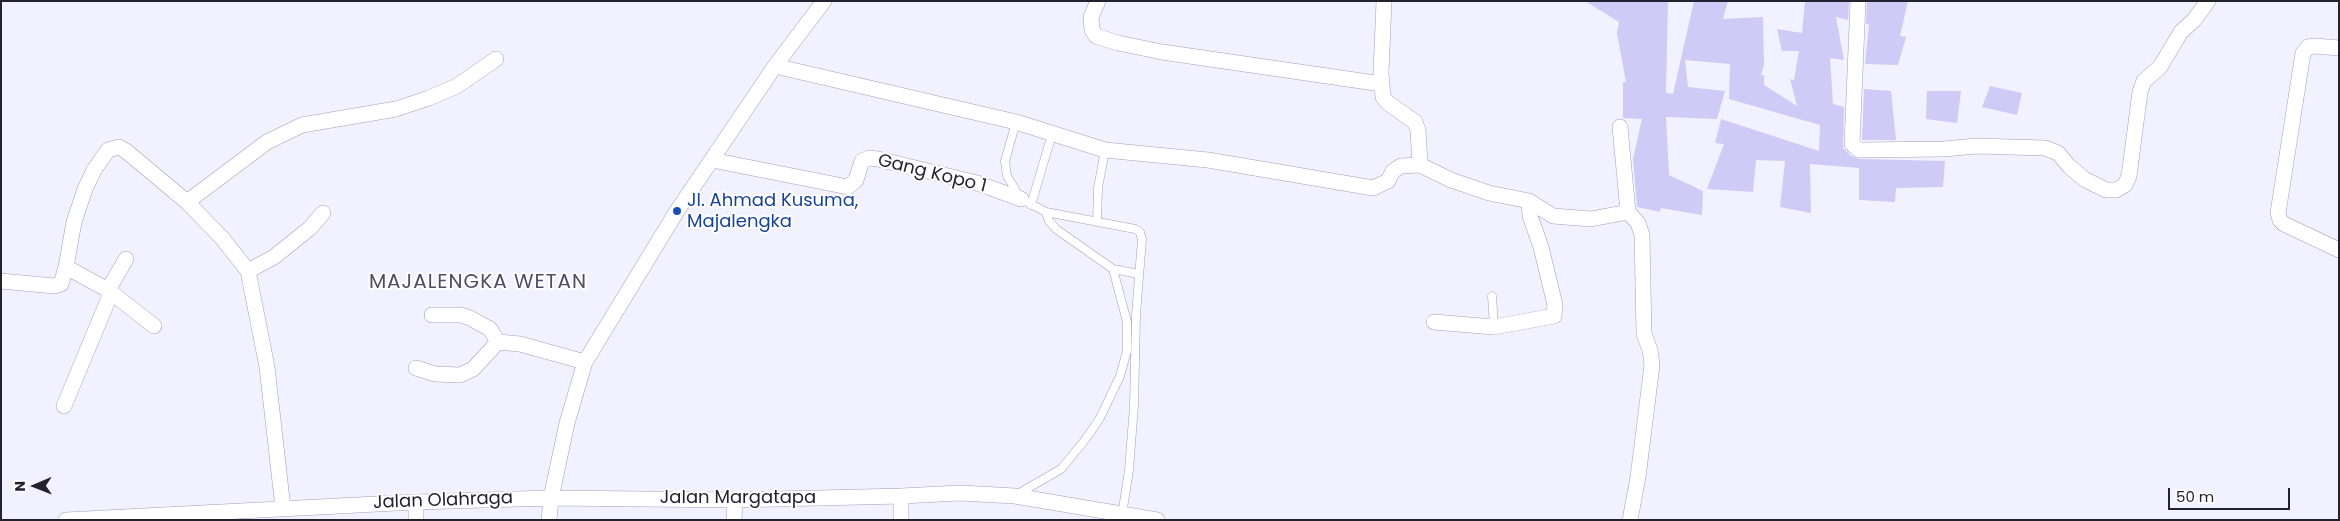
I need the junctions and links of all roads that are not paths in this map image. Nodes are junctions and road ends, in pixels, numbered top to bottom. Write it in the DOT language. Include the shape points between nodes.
graph roads {
  1 [pos="824,1"];
  2 [pos="1098,1"];
  3 [pos="1384,1"];
  4 [pos="1858,1"];
  5 [pos="2208,1"];
  6 [pos="2339,48"];
  7 [pos="496,60"];
  8 [pos="776,66"];
  9 [pos="1382,84"];
  10 [pos="1016,122"];
  11 [pos="1620,127"];
  12 [pos="1052,134"];
  13 [pos="1105,150"];
  14 [pos="712,160"];
  15 [pos="1420,164"];
  16 [pos="1529,201"];
  17 [pos="187,202"];
  18 [pos="1026,202"];
  19 [pos="1046,212"];
  20 [pos="1628,212"];
  21 [pos="323,213"];
  22 [pos="1098,221"];
  23 [pos="2339,250"];
  24 [pos="126,259"];
  25 [pos="66,267"];
  26 [pos="1113,269"];
  27 [pos="248,271"];
  28 [pos="1139,274"];
  29 [pos="1,281"];
  30 [pos="110,292"];
  31 [pos="1492,296"];
  32 [pos="432,314"];
  33 [pos="1434,322"];
  34 [pos="154,326"];
  35 [pos="1494,327"];
  36 [pos="498,342"];
  37 [pos="585,362"];
  38 [pos="416,368"];
  39 [pos="64,406"];
  40 [pos="901,496"];
  41 [pos="1015,496"];
  42 [pos="551,498"];
  43 [pos="735,500"];
  44 [pos="416,502"];
  45 [pos="283,508"];
  46 [pos="1122,515"];
  47 [pos="120,518"];
  48 [pos="67,520"];
  49 [pos="416,520"];
  50 [pos="549,520"];
  51 [pos="734,520"];
  52 [pos="901,520"];
  53 [pos="1157,520"];
  54 [pos="1630,520"];
  1 -- 8 [label="street"];
  2 -- 9 [label="street" via="1092,17 1092,30 1096,36 1112,41 1162,52"];
  3 -- 9 [label="street"];
  4 -- 5 [label="street" via="1852,144 1855,148 2044,148 2058,153 2084,179 2106,190 2116,190 2125,185 2129,176 2144,81 2160,67 2181,32"];
  6 -- 23 [label="street" via="2315,46 2308,47 2303,53 2278,217 2284,224"];
  7 -- 17 [label="street" via="457,86 396,109 302,124 267,142"];
  8 -- 10 [label="street"];
  8 -- 14 [label="street"];
  9 -- 15 [label="street" via="1383,97 1388,103 1415,122"];
  10 -- 12 [label="street"];
  10 -- 18 [label="lane" via="1005,161 1007,176"];
  11 -- 20 [label="street"];
  12 -- 13 [label="street"];
  12 -- 18 [label="lane"];
  13 -- 15 [label="street" via="1208,160 1373,188 1388,181 1393,171 1401,166"];
  13 -- 22 [label="lane" via="1098,188"];
  14 -- 18 [label="street, Gang Kopo 1" via="848,187 856,180 862,161 878,159 977,183"];
  14 -- 37 [label="street"];
  15 -- 16 [label="street" via="1451,180"];
  16 -- 20 [label="street" via="1553,216 1591,219"];
  16 -- 35 [label="street" via="1530,216 1541,247 1556,314 1552,318"];
  17 -- 25 [label="street" via="126,151 114,147 108,150 85,190 74,222"];
  17 -- 27 [label="street"];
  18 -- 19 [label="lane"];
  19 -- 22 [label="lane"];
  19 -- 26 [label="lane" via="1056,229"];
  20 -- 54 [label="street" via="1638,223 1642,235 1644,334 1652,366"];
  21 -- 27 [label="street" via="274,257"];
  22 -- 28 [label="lane" via="1140,232"];
  24 -- 30 [label="street"];
  25 -- 29 [label="street" via="62,282 57,286"];
  25 -- 30 [label="street"];
  26 -- 28 [label="lane"];
  26 -- 41 [label="lane" via="1127,322 1127,351 1120,376 1090,433 1061,469"];
  27 -- 45 [label="street" via="267,367"];
  28 -- 46 [label="lane" via="1134,406"];
  30 -- 34 [label="street"];
  30 -- 39 [label="street"];
  31 -- 35 [label="lane"];
  32 -- 36 [label="street" via="470,318 490,330"];
  33 -- 35 [label="street"];
  36 -- 37 [label="street" via="520,344"];
  36 -- 38 [label="street" via="473,369 460,376 434,374"];
  37 -- 42 [label="street" via="567,422"];
  40 -- 41 [label="street, Jalan Margatapa" via="960,493"];
  40 -- 43 [label="street, Jalan Margatapa"];
  40 -- 52 [label="street"];
  41 -- 46 [label="street, Jalan Margatapa"];
  42 -- 43 [label="street, Jalan Margatapa"];
  42 -- 44 [label="street, Jalan Olahraga"];
  42 -- 50 [label="street"];
  43 -- 51 [label="street"];
  44 -- 45 [label="street, Jalan Olahraga"];
  44 -- 49 [label="street"];
  45 -- 47 [label="street, Jalan Olahraga"];
  46 -- 53 [label="street, Jalan Margatapa"];
  47 -- 48 [label="street, Jalan Olahraga"];
}
